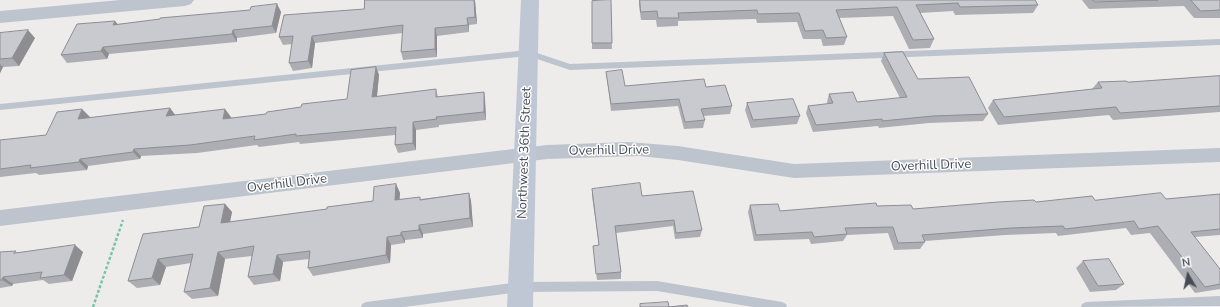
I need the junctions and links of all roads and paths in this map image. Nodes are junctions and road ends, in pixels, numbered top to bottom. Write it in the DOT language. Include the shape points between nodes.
graph roads {
  1 [pos="185,0"];
  2 [pos="530,0"];
  3 [pos="0,16"];
  4 [pos="1220,42"];
  5 [pos="528,53"];
  6 [pos="0,107"];
  7 [pos="525,155"];
  8 [pos="1220,155"];
  9 [pos="129,203"];
  10 [pos="0,218"];
  11 [pos="520,297"];
  12 [pos="1220,301"];
  13 [pos="93,307"];
  14 [pos="366,307"];
  15 [pos="782,307"];
  16 [pos="1086,307"];
  1 -- 3 [label="street"];
  2 -- 5 [label="main road, Northwest 36th Street"];
  4 -- 5 [label="lane" via="570,67"];
  5 -- 6 [label="lane"];
  5 -- 7 [label="main road, Northwest 36th Street"];
  7 -- 8 [label="street, Overhill Drive" via="637,149 762,168 794,170"];
  7 -- 9 [label="street, Overhill Drive"];
  7 -- 11 [label="main road, Northwest 36th Street"];
  9 -- 10 [label="street, Overhill Drive"];
  9 -- 13 [label="path"];
  11 -- 14 [label="lane"];
  11 -- 15 [label="lane" via="657,286"];
  12 -- 16 [label="lane"];
}
